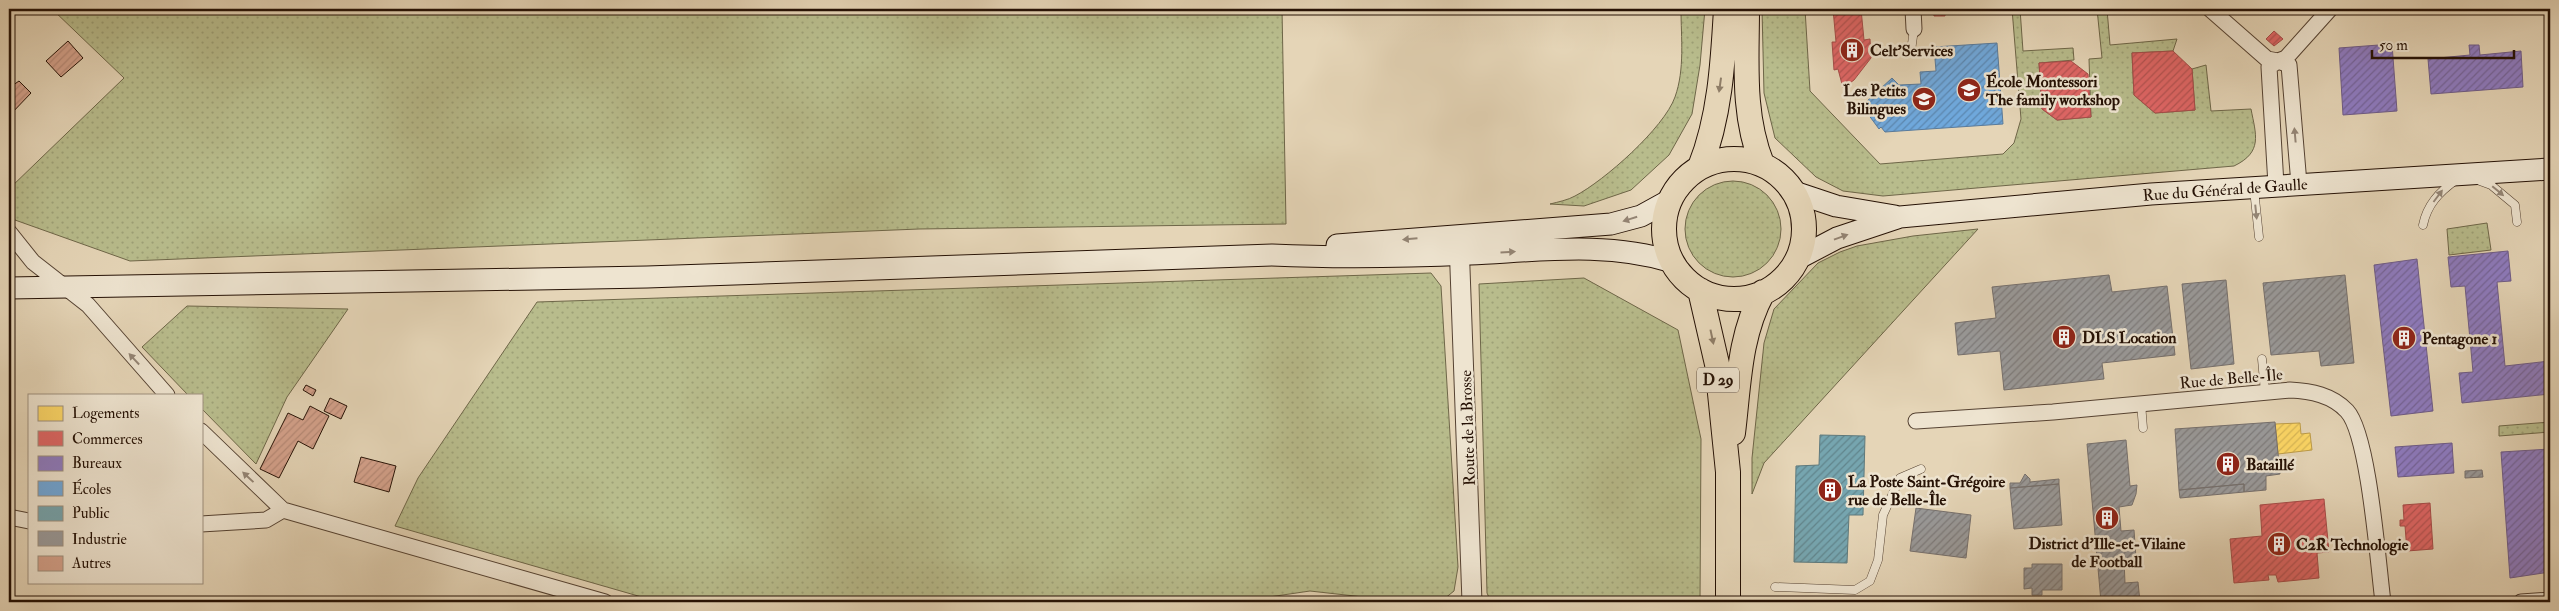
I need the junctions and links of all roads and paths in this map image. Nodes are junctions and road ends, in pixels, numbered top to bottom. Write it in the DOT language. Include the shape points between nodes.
graph roads {
  1 [pos="1726,9"];
  2 [pos="1747,9"];
  3 [pos="1913,9"];
  4 [pos="2210,9"];
  5 [pos="2330,9"];
  6 [pos="1914,29"];
  7 [pos="1911,51"];
  8 [pos="2278,61"];
  9 [pos="1762,164"];
  10 [pos="1700,167"];
  11 [pos="2550,169"];
  12 [pos="2464,175"];
  13 [pos="2299,184"];
  14 [pos="2276,185"];
  15 [pos="2254,187"];
  16 [pos="1794,192"];
  17 [pos="1670,200"];
  18 [pos="1900,217"];
  19 [pos="2517,222"];
  20 [pos="2423,225"];
  21 [pos="9,232"];
  22 [pos="2259,237"];
  23 [pos="1459,245"];
  24 [pos="1797,259"];
  25 [pos="1673,262"];
  26 [pos="9,288"];
  27 [pos="67,289"];
  28 [pos="1700,290"];
  29 [pos="1763,292"];
  30 [pos="2262,359"];
  31 [pos="2265,392"];
  32 [pos="166,394"];
  33 [pos="2141,403"];
  34 [pos="1916,421"];
  35 [pos="2143,428"];
  36 [pos="202,432"];
  37 [pos="1921,469"];
  38 [pos="1728,472"];
  39 [pos="283,510"];
  40 [pos="9,517"];
  41 [pos="28,521"];
  42 [pos="202,524"];
  43 [pos="1775,587"];
  44 [pos="2550,600"];
  45 [pos="605,602"];
  46 [pos="1472,602"];
  47 [pos="1728,602"];
  48 [pos="2383,602"];
  49 [pos="2521,602"];
  1 -- 10 [label="main road, one-way" via="1719,91 1708,146"];
  2 -- 9 [label="main road" via="1748,109 1751,131"];
  3 -- 6 [label="street"];
  4 -- 8 [label="street" via="2267,58"];
  5 -- 8 [label="street" via="2286,58"];
  6 -- 7 [label="lane"];
  13 -- 8 [label="street, one-way" via="2289,65"];
  8 -- 14 [label="street" via="2268,67"];
  9 -- 10 [label="main road" via="1731,159"];
  9 -- 16 [label="main road" via="1774,171"];
  10 -- 17 [label="main road" via="1688,176"];
  11 -- 12 [label="main road, Rue du Général de Gaulle"];
  12 -- 13 [label="main road, Rue du Général de Gaulle"];
  12 -- 19 [label="lane, one-way" via="2491,185 2515,205"];
  20 -- 12 [label="lane, one-way" via="2426,213 2440,191"];
  13 -- 14 [label="main road, Rue du Général de Gaulle"];
  14 -- 15 [label="main road, Rue du Général de Gaulle"];
  15 -- 18 [label="main road, Rue du Général de Gaulle"];
  15 -- 22 [label="lane, one-way"];
  16 -- 18 [label="main road, Rue du Général de Gaulle" via="1836,206"];
  16 -- 24 [label="main road" via="1804,225"];
  17 -- 23 [label="main road, one-way" via="1641,216 1611,224"];
  17 -- 25 [label="main road" via="1664,231"];
  24 -- 18 [label="main road, Rue du Général de Gaulle, one-way" via="1837,238"];
  21 -- 27 [label="street" via="33,262"];
  23 -- 25 [label="main road, one-way" via="1596,249"];
  23 -- 27 [label="main road" via="1337,258 1272,255 647,277"];
  23 -- 46 [label="street, Route de la Brosse"];
  24 -- 29 [label="main road" via="1777,284"];
  25 -- 28 [label="main road" via="1680,273"];
  26 -- 27 [label="main road"];
  32 -- 27 [label="street, one-way" via="88,305"];
  28 -- 29 [label="main road" via="1732,298"];
  28 -- 38 [label="main road, D 29, one-way" via="1717,364"];
  29 -- 38 [label="main road, D 29" via="1744,340"];
  30 -- 31 [label="lane"];
  31 -- 33 [label="street, Rue de Belle-Île"];
  31 -- 48 [label="street, Rue de Belle-Île" via="2307,390 2324,395 2346,411 2356,426 2364,456"];
  33 -- 34 [label="street, Rue de Belle-Île"];
  33 -- 35 [label="lane"];
  39 -- 36 [label="street, one-way"];
  37 -- 43 [label="lane" via="1900,478 1893,493 1883,515 1878,560 1870,581 1855,590"];
  38 -- 47 [label="main road, D 29"];
  39 -- 42 [label="street" via="266,520"];
  39 -- 45 [label="street"];
  40 -- 41 [label="street"];
  44 -- 49 [label="street"];
}
